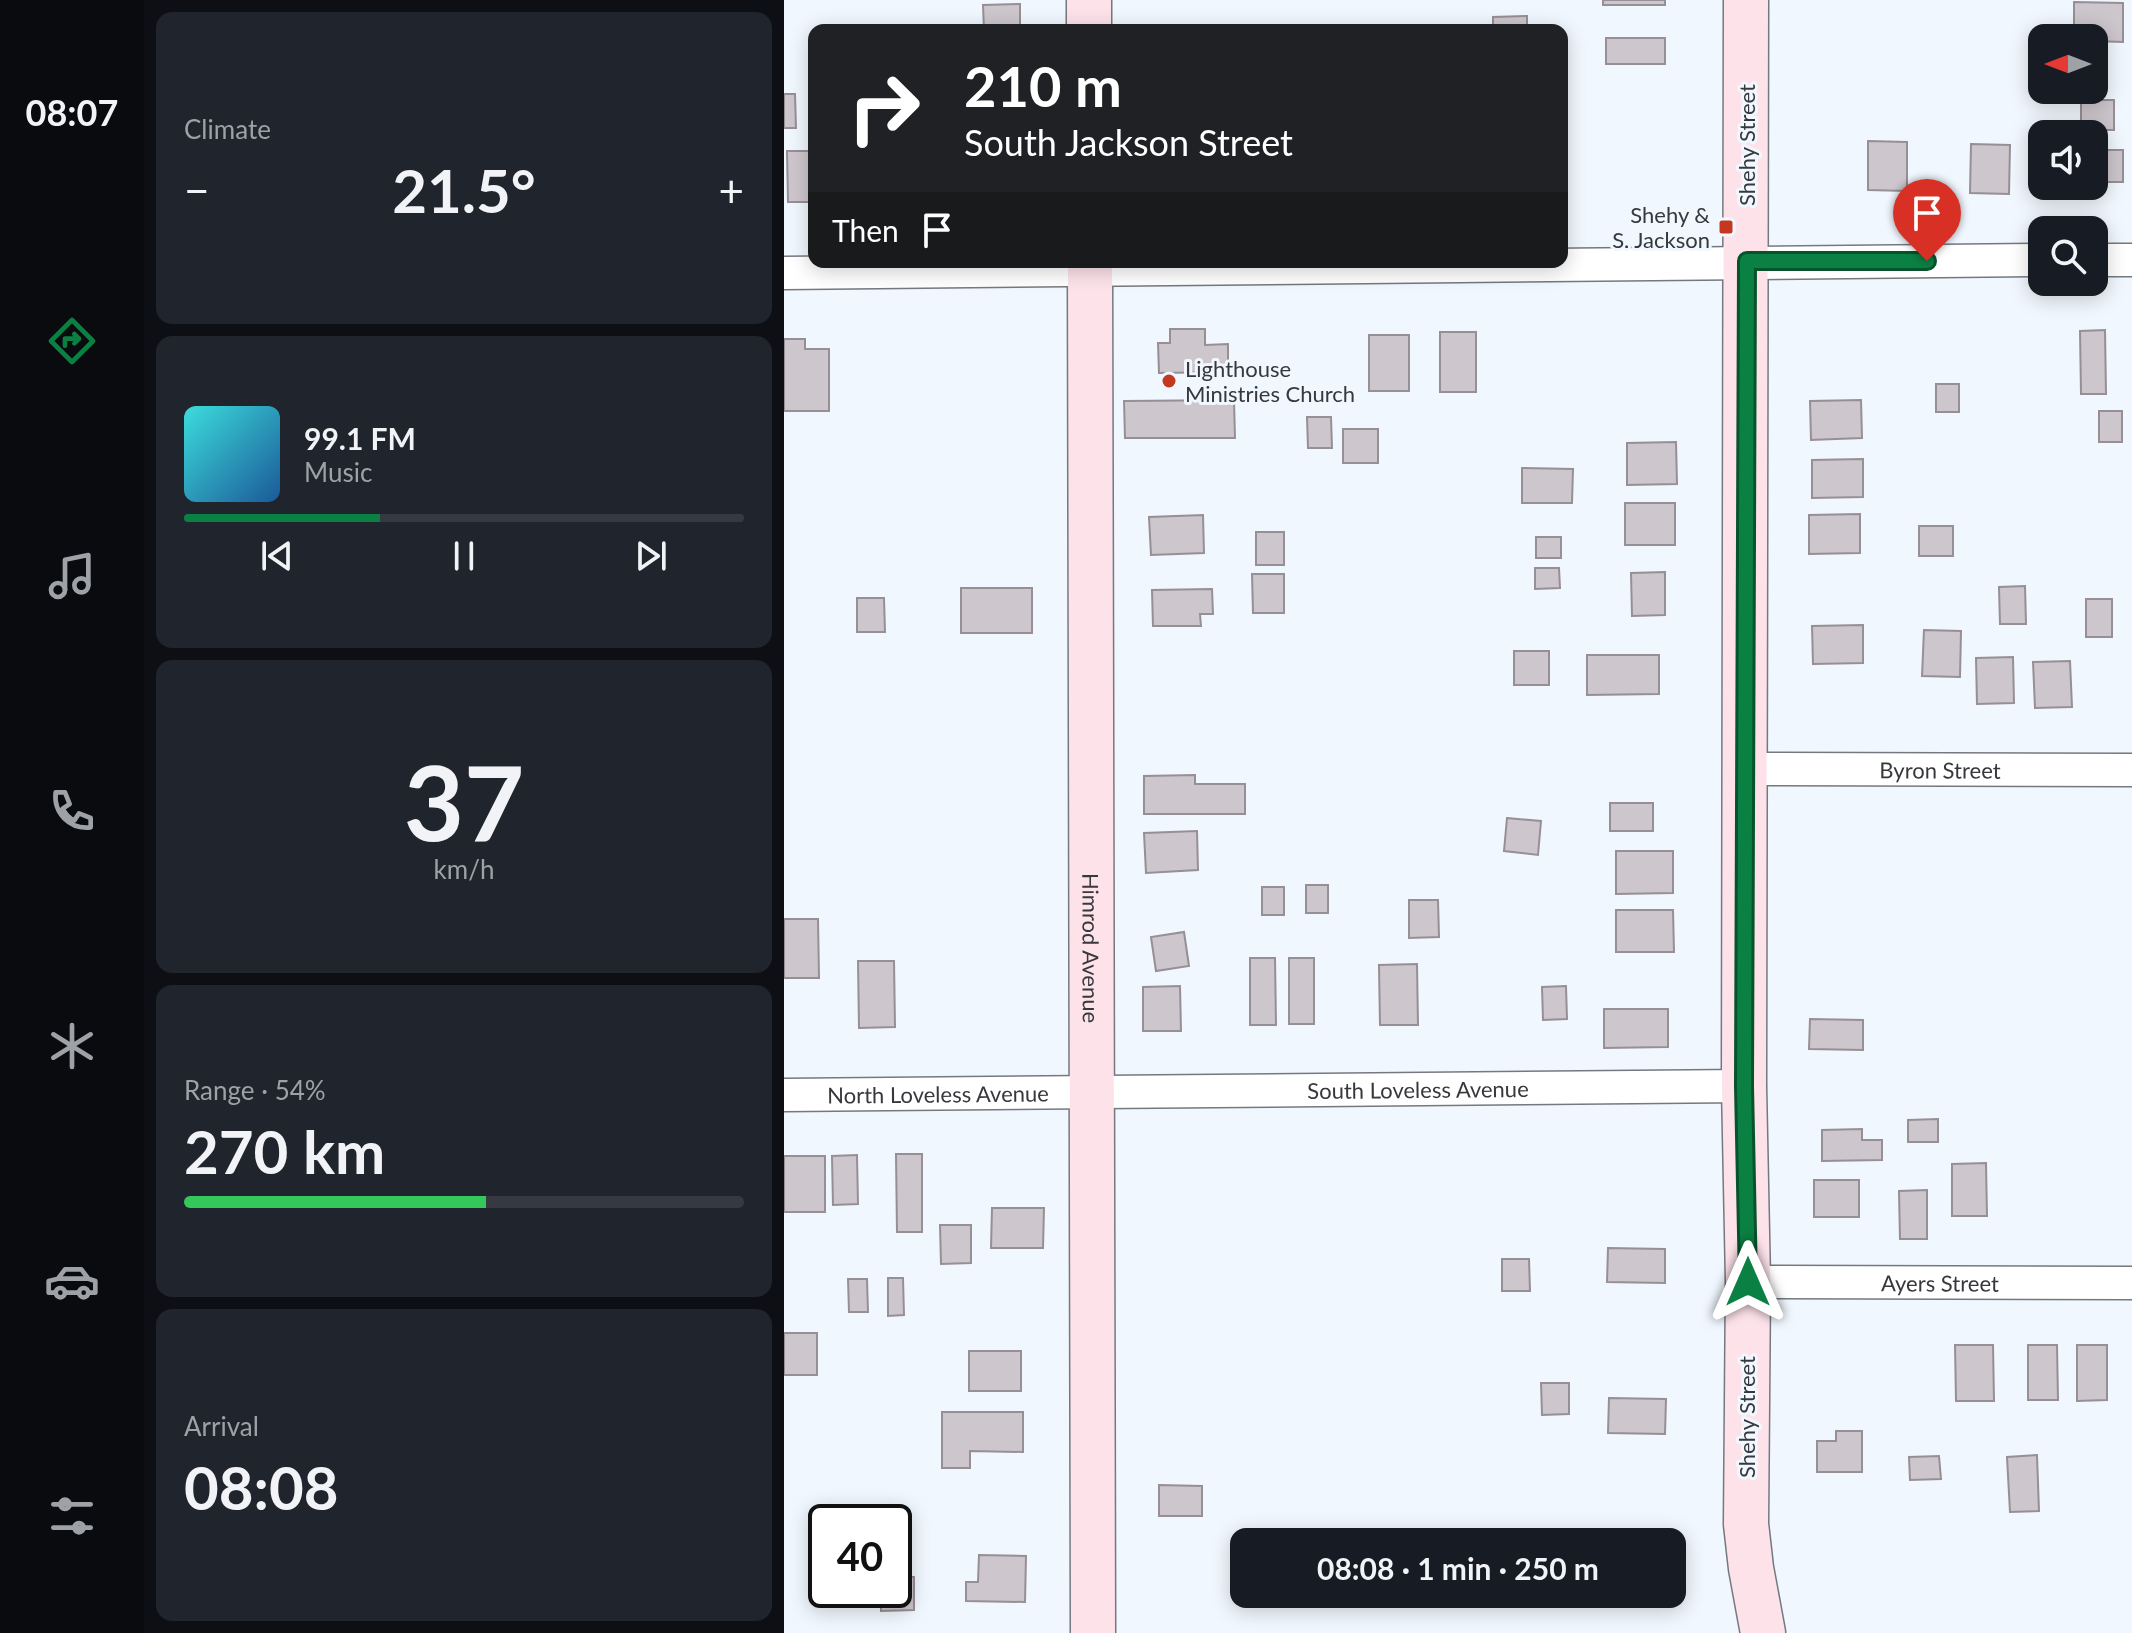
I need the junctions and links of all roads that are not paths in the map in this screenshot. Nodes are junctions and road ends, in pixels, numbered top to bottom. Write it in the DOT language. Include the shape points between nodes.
graph roads {
  1 [pos="1089,0"];
  2 [pos="1746,0"];
  3 [pos="1089,24"];
  4 [pos="2028,260"];
  5 [pos="2108,260"];
  6 [pos="2132,260"];
  7 [pos="1747,261"];
  8 [pos="1568,263"];
  9 [pos="1039,268"];
  10 [pos="1090,268"];
  11 [pos="784,273"];
  12 [pos="1746,769"];
  13 [pos="2132,770"];
  14 [pos="1744,1086"];
  15 [pos="1092,1091"];
  16 [pos="784,1095"];
  17 [pos="1748,1282"];
  18 [pos="2132,1283"];
  19 [pos="1093,1633"];
  20 [pos="1763,1633"];
  1 -- 3 [label="street"];
  2 -- 7 [label="street, Shehy Street"];
  4 -- 7 [label="street"];
  5 -- 6 [label="street"];
  7 -- 8 [label="street"];
  7 -- 12 [label="street, Shehy Street"];
  9 -- 11 [label="street"];
  10 -- 15 [label="street, Himrod Avenue"];
  12 -- 13 [label="street, Byron Street"];
  12 -- 14 [label="street, Shehy Street"];
  14 -- 15 [label="street, South Loveless Avenue"];
  14 -- 17 [label="street, Shehy Street"];
  15 -- 16 [label="street, North Loveless Avenue"];
  15 -- 19 [label="street, Himrod Avenue"];
  17 -- 18 [label="street, Ayers Street"];
  17 -- 20 [label="street, Shehy Street" via="1746,1524"];
}
